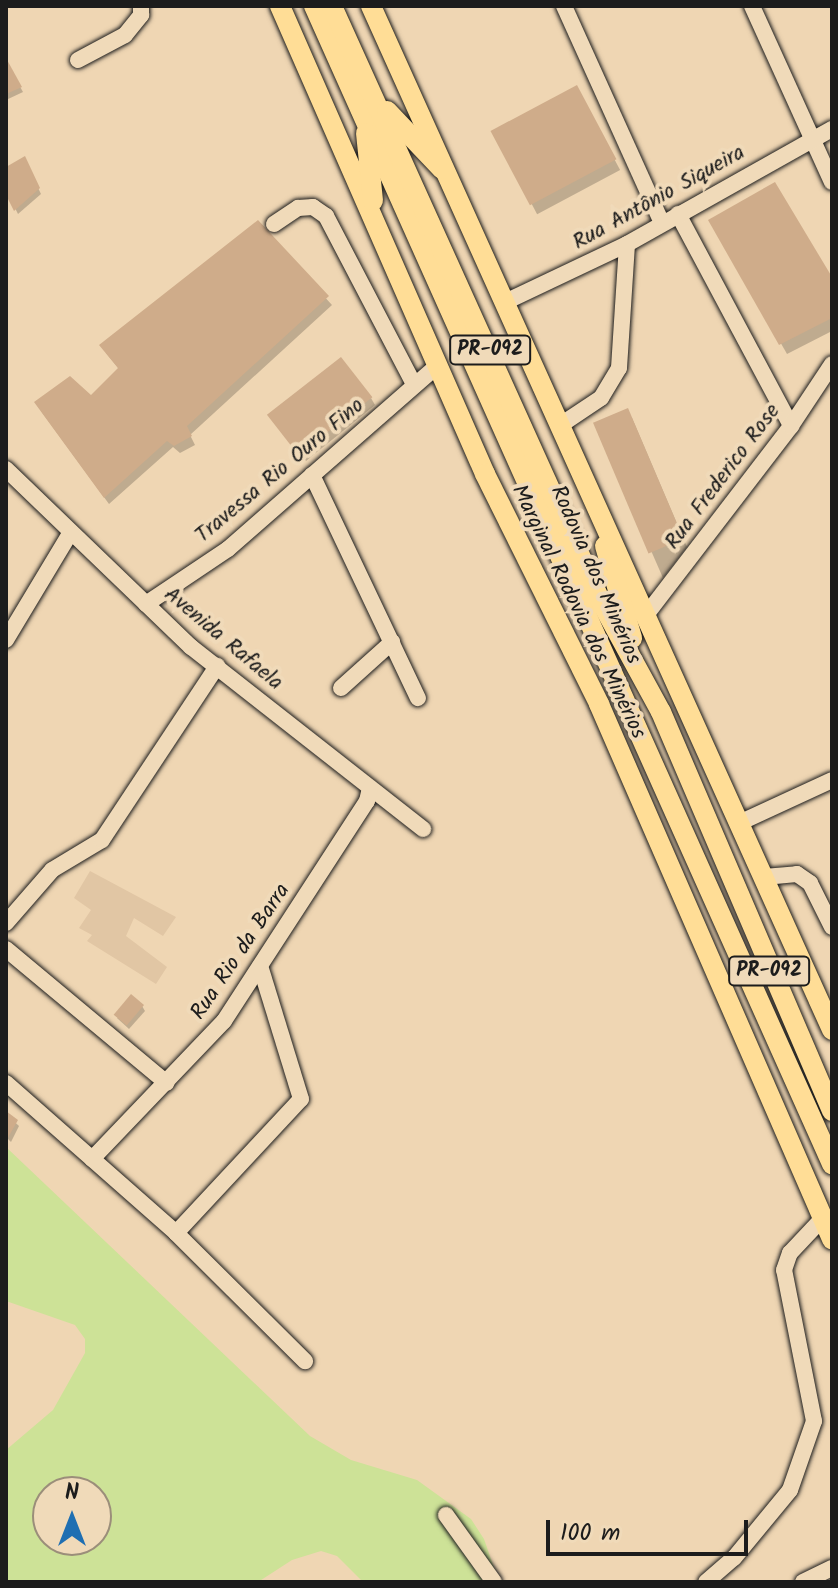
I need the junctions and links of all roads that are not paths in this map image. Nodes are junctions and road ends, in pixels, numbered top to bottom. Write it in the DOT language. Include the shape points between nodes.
graph roads {
  1 [pos="141,6"];
  2 [pos="280,6"];
  3 [pos="314,6"];
  4 [pos="332,6"];
  5 [pos="371,6"];
  6 [pos="383,6"];
  7 [pos="564,6"];
  8 [pos="752,6"];
  9 [pos="381,28"];
  10 [pos="78,60"];
  11 [pos="369,104"];
  12 [pos="832,129"];
  13 [pos="813,139"];
  14 [pos="453,180"];
  15 [pos="832,182"];
  16 [pos="678,214"];
  17 [pos="375,221"];
  18 [pos="662,223"];
  19 [pos="274,224"];
  20 [pos="627,244"];
  21 [pos="505,302"];
  22 [pos="832,364"];
  23 [pos="437,366"];
  24 [pos="414,384"];
  25 [pos="562,424"];
  26 [pos="791,426"];
  27 [pos="6,469"];
  28 [pos="485,474"];
  29 [pos="312,475"];
  30 [pos="595,503"];
  31 [pos="71,532"];
  32 [pos="570,585"];
  33 [pos="146,604"];
  34 [pos="646,615"];
  35 [pos="6,640"];
  36 [pos="392,642"];
  37 [pos="217,666"];
  38 [pos="341,688"];
  39 [pos="651,692"];
  40 [pos="418,698"];
  41 [pos="832,780"];
  42 [pos="370,788"];
  43 [pos="739,823"];
  44 [pos="423,829"];
  45 [pos="764,877"];
  46 [pos="6,923"];
  47 [pos="832,927"];
  48 [pos="6,949"];
  49 [pos="260,966"];
  50 [pos="832,1030"];
  51 [pos="6,1083"];
  52 [pos="167,1083"];
  53 [pos="832,1111"];
  54 [pos="92,1159"];
  55 [pos="832,1164"];
  56 [pos="823,1218"];
  57 [pos="176,1233"];
  58 [pos="832,1239"];
  59 [pos="305,1361"];
  60 [pos="446,1515"];
  61 [pos="832,1568"];
  62 [pos="494,1582"];
  63 [pos="706,1582"];
  64 [pos="803,1582"];
  1 -- 10 [label="street" via="141,15 125,35"];
  2 -- 17 [label="main road, Marginal Rodovia dos Minérios"];
  3 -- 11 [label="main road, Rodovia dos Minérios / PR-092"];
  4 -- 11 [label="main road, Rodovia dos Minérios / PR-092"];
  5 -- 9 [label="main road"];
  6 -- 9 [label="main road"];
  7 -- 18 [label="street"];
  8 -- 13 [label="street"];
  9 -- 14 [label="main road"];
  11 -- 14 [label="main road"];
  11 -- 17 [label="main road"];
  11 -- 32 [label="main road, Rodovia dos Minérios / PR-092"];
  11 -- 39 [label="main road, Rodovia dos Minérios / PR-092" via="601,602"];
  12 -- 13 [label="street, Rua Antônio Siqueira"];
  13 -- 15 [label="street"];
  13 -- 16 [label="street, Rua Antônio Siqueira"];
  14 -- 21 [label="main road"];
  16 -- 18 [label="street, Rua Antônio Siqueira"];
  16 -- 26 [label="street"];
  17 -- 23 [label="main road, Marginal Rodovia dos Minérios"];
  18 -- 20 [label="street, Rua Antônio Siqueira"];
  19 -- 24 [label="street" via="298,208 313,207 326,216"];
  20 -- 21 [label="street, Rua Antônio Siqueira"];
  20 -- 25 [label="street" via="619,368 601,398"];
  21 -- 25 [label="main road"];
  22 -- 26 [label="street, Rua Frederico Rose"];
  23 -- 24 [label="street, Travessa Rio Ouro Fino"];
  23 -- 28 [label="main road, Marginal Rodovia dos Minérios"];
  24 -- 29 [label="street, Travessa Rio Ouro Fino"];
  25 -- 30 [label="main road"];
  26 -- 34 [label="street, Rua Frederico Rose"];
  27 -- 31 [label="street, Avenida Rafaela"];
  28 -- 32 [label="main road"];
  28 -- 56 [label="main road, Marginal Rodovia dos Minérios" via="599,704"];
  29 -- 33 [label="street, Travessa Rio Ouro Fino" via="228,549"];
  29 -- 36 [label="street"];
  30 -- 34 [label="main road"];
  30 -- 39 [label="main road"];
  31 -- 33 [label="street, Avenida Rafaela"];
  31 -- 35 [label="street"];
  32 -- 55 [label="main road, Rodovia dos Minérios / PR-092" via="688,835"];
  33 -- 37 [label="street, Avenida Rafaela"];
  34 -- 43 [label="main road"];
  36 -- 38 [label="street"];
  36 -- 40 [label="street"];
  37 -- 42 [label="street, Avenida Rafaela"];
  37 -- 46 [label="street" via="102,840 52,870"];
  39 -- 53 [label="main road, Rodovia dos Minérios / PR-092"];
  41 -- 43 [label="street"];
  42 -- 44 [label="street, Avenida Rafaela"];
  42 -- 49 [label="street, Rua Rio da Barra" via="367,801"];
  43 -- 45 [label="main road"];
  45 -- 47 [label="street" via="797,874 810,883"];
  45 -- 50 [label="main road"];
  48 -- 52 [label="street"];
  49 -- 52 [label="street, Rua Rio da Barra" via="224,1021"];
  49 -- 57 [label="street" via="301,1099"];
  51 -- 54 [label="street"];
  52 -- 54 [label="street, Rua Rio da Barra"];
  54 -- 57 [label="street"];
  56 -- 58 [label="main road, Marginal Rodovia dos Minérios"];
  56 -- 63 [label="street" via="790,1253 784,1270 814,1421 790,1490 734,1558"];
  57 -- 59 [label="street"];
  60 -- 62 [label="street"];
  61 -- 64 [label="street"];
}
